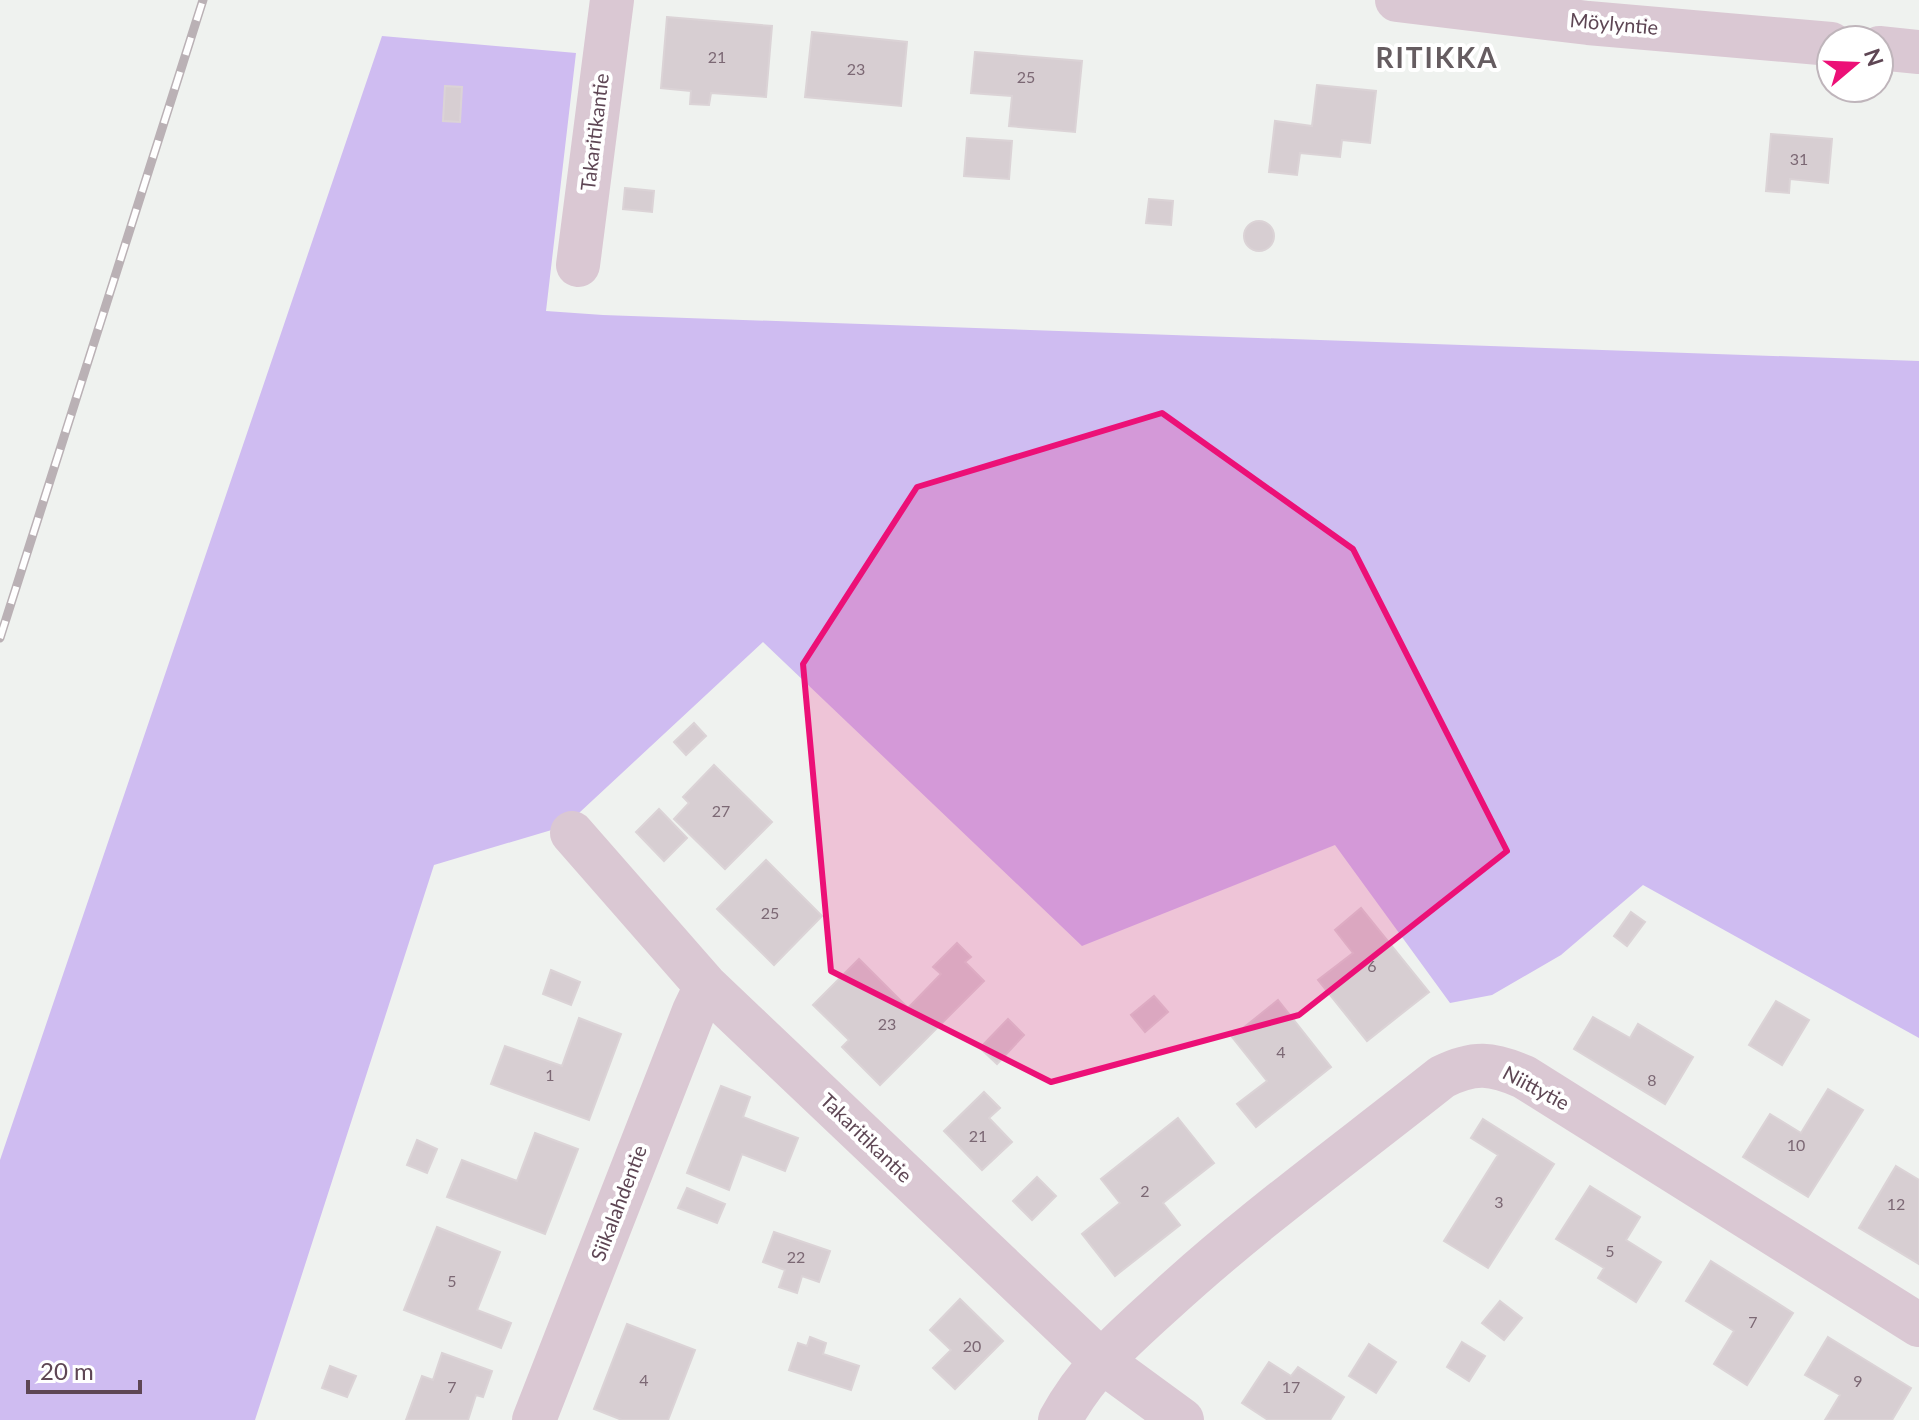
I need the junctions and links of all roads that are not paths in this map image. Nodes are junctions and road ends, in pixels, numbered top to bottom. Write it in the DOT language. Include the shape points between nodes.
graph roads {
  1 [pos="612,0"];
  2 [pos="1397,0"];
  3 [pos="1815,43"];
  4 [pos="1895,50"];
  5 [pos="1919,52"];
  6 [pos="578,265"];
  7 [pos="572,833"];
  8 [pos="706,986"];
  9 [pos="1919,1325"];
  10 [pos="1100,1360"];
  11 [pos="534,1420"];
  12 [pos="1060,1420"];
  13 [pos="1182,1420"];
  1 -- 6 [label="street, Takaritikantie"];
  2 -- 3 [label="street, Möylyntie"];
  4 -- 5 [label="street"];
  7 -- 8 [label="street, Takaritikantie"];
  8 -- 10 [label="street, Takaritikantie"];
  8 -- 11 [label="street, Siikalahdentie"];
  9 -- 10 [label="street, Niittytie" via="1524,1077 1482,1065 1442,1077 1212,1258"];
  10 -- 12 [label="street, Niittytie"];
  10 -- 13 [label="street, Takaritikantie"];
}
